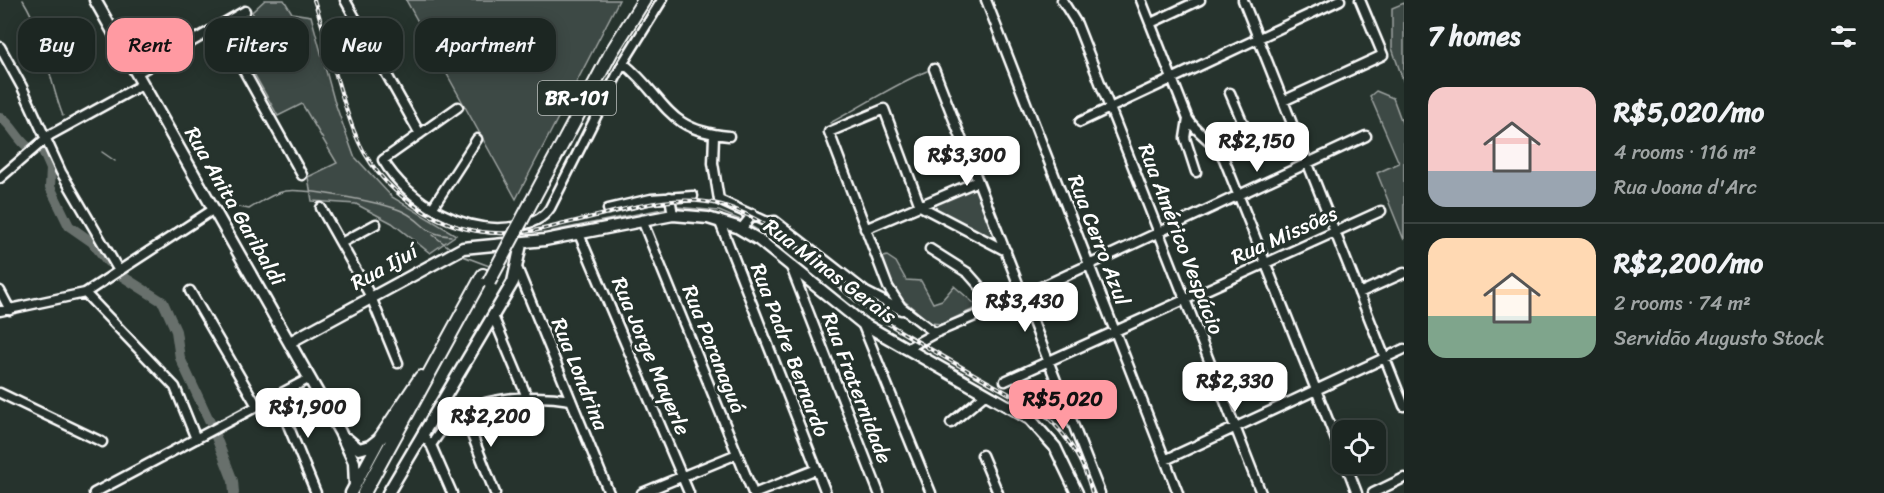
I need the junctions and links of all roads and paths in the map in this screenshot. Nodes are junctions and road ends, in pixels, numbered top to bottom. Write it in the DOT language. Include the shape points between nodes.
graph roads {
  1 [pos="95,0"];
  2 [pos="345,0"];
  3 [pos="634,0"];
  4 [pos="644,0"];
  5 [pos="662,0"];
  6 [pos="986,0"];
  7 [pos="1062,0"];
  8 [pos="1141,0"];
  9 [pos="1200,0"];
  10 [pos="1243,0"];
  11 [pos="1340,0"];
  12 [pos="1360,0"];
  13 [pos="245,11"];
  14 [pos="233,18"];
  15 [pos="1151,23"];
  16 [pos="205,34"];
  17 [pos="1258,38"];
  18 [pos="0,47"];
  19 [pos="623,63"];
  20 [pos="934,69"];
  21 [pos="245,72"];
  22 [pos="137,73"];
  23 [pos="1172,79"];
  24 [pos="143,84"];
  25 [pos="1230,93"];
  26 [pos="1283,101"];
  27 [pos="458,107"];
  28 [pos="1110,108"];
  29 [pos="1188,119"];
  30 [pos="1080,122"];
  31 [pos="1243,125"];
  32 [pos="420,134"];
  33 [pos="714,135"];
  34 [pos="729,136"];
  35 [pos="1366,136"];
  36 [pos="477,140"];
  37 [pos="1210,141"];
  38 [pos="45,142"];
  39 [pos="1252,147"];
  40 [pos="1308,164"];
  41 [pos="1196,172"];
  42 [pos="302,175"];
  43 [pos="0,178"];
  44 [pos="978,181"];
  45 [pos="693,196"];
  46 [pos="1239,196"];
  47 [pos="670,197"];
  48 [pos="528,200"];
  49 [pos="920,205"];
  50 [pos="433,207"];
  51 [pos="321,208"];
  52 [pos="214,209"];
  53 [pos="608,209"];
  54 [pos="1381,211"];
  55 [pos="753,214"];
  56 [pos="673,215"];
  57 [pos="642,219"];
  58 [pos="719,220"];
  59 [pos="376,224"];
  60 [pos="741,229"];
  61 [pos="865,229"];
  62 [pos="1335,231"];
  63 [pos="1159,233"];
  64 [pos="579,234"];
  65 [pos="341,243"];
  66 [pos="521,244"];
  67 [pos="504,245"];
  68 [pos="930,249"];
  69 [pos="1006,251"];
  70 [pos="789,263"];
  71 [pos="1266,263"];
  72 [pos="1089,265"];
  73 [pos="119,270"];
  74 [pos="518,270"];
  75 [pos="1404,273"];
  76 [pos="486,278"];
  77 [pos="888,287"];
  78 [pos="0,291"];
  79 [pos="190,291"];
  80 [pos="86,293"];
  81 [pos="1359,293"];
  82 [pos="1024,296"];
  83 [pos="371,297"];
  84 [pos="877,298"];
  85 [pos="1185,299"];
  86 [pos="998,307"];
  87 [pos="10,310"];
  88 [pos="0,311"];
  89 [pos="908,313"];
  90 [pos="493,316"];
  91 [pos="862,323"];
  92 [pos="1115,331"];
  93 [pos="935,333"];
  94 [pos="290,342"];
  95 [pos="1404,349"];
  96 [pos="906,350"];
  97 [pos="441,353"];
  98 [pos="1385,358"];
  99 [pos="1050,361"];
  100 [pos="398,363"];
  101 [pos="310,378"];
  102 [pos="1005,381"];
  103 [pos="1316,389"];
  104 [pos="0,393"];
  105 [pos="986,394"];
  106 [pos="276,396"];
  107 [pos="527,397"];
  108 [pos="571,400"];
  109 [pos="257,406"];
  110 [pos="1404,406"];
  111 [pos="463,412"];
  112 [pos="951,423"];
  113 [pos="1235,427"];
  114 [pos="1332,430"];
  115 [pos="340,432"];
  116 [pos="422,435"];
  117 [pos="381,437"];
  118 [pos="196,439"];
  119 [pos="102,442"];
  120 [pos="431,445"];
  121 [pos="738,454"];
  122 [pos="982,455"];
  123 [pos="1165,460"];
  124 [pos="817,469"];
  125 [pos="1350,474"];
  126 [pos="682,477"];
  127 [pos="1404,478"];
  128 [pos="357,491"];
  129 [pos="1074,491"];
  130 [pos="94,493"];
  131 [pos="316,493"];
  132 [pos="374,493"];
  133 [pos="388,493"];
  134 [pos="452,493"];
  135 [pos="495,493"];
  136 [pos="609,493"];
  137 [pos="642,493"];
  138 [pos="690,493"];
  139 [pos="754,493"];
  140 [pos="826,493"];
  141 [pos="879,493"];
  142 [pos="931,493"];
  143 [pos="998,493"];
  144 [pos="1100,493"];
  145 [pos="1178,493"];
  146 [pos="1261,493"];
  147 [pos="1357,493"];
  148 [pos="1373,493"];
  1 -- 22 [label="main road, Rua Anita Garibaldi"];
  2 -- 32 [label="street"];
  3 -- 48 [label="highway, BR-101" via="603,51"];
  4 -- 48 [label="highway, BR-101"];
  5 -- 19 [label="street"];
  6 -- 72 [label="street, Rua Cerro Azul"];
  7 -- 28 [label="street, Rua Américo Vespúcio" via="1077,24"];
  8 -- 15 [label="street"];
  9 -- 15 [label="street"];
  10 -- 17 [label="street"];
  11 -- 17 [label="street"];
  12 -- 26 [label="street" via="1383,55"];
  13 -- 14 [label="street"];
  15 -- 23 [label="street"];
  16 -- 22 [label="street"];
  17 -- 23 [label="street"];
  17 -- 26 [label="street"];
  18 -- 38 [label="street"];
  19 -- 33 [label="street" via="676,121"];
  19 -- 50 [label="street" via="542,217 529,224 499,229 481,227"];
  20 -- 44 [label="street"];
  21 -- 42 [label="street"];
  22 -- 24 [label="main road, Rua Anita Garibaldi"];
  23 -- 28 [label="street"];
  23 -- 29 [label="street"];
  24 -- 38 [label="street" via="50,135"];
  24 -- 52 [label="main road, Rua Anita Garibaldi"];
  25 -- 31 [label="street"];
  26 -- 40 [label="street"];
  27 -- 32 [label="street"];
  28 -- 30 [label="street"];
  28 -- 63 [label="street, Rua Américo Vespúcio"];
  29 -- 37 [label="street"];
  29 -- 41 [label="street" via="1185,138"];
  31 -- 37 [label="street"];
  31 -- 39 [label="street"];
  32 -- 50 [label="street" via="383,160 405,188"];
  33 -- 34 [label="street"];
  33 -- 55 [label="street" via="718,200"];
  35 -- 40 [label="street"];
  36 -- 50 [label="street"];
  37 -- 46 [label="street" via="1221,153"];
  38 -- 43 [label="street"];
  38 -- 73 [label="street"];
  40 -- 46 [label="street"];
  40 -- 62 [label="street"];
  44 -- 49 [label="street"];
  44 -- 69 [label="street"];
  45 -- 47 [label="street"];
  46 -- 63 [label="street"];
  46 -- 71 [label="street"];
  47 -- 53 [label="street"];
  47 -- 56 [label="street"];
  48 -- 76 [label="highway, BR-101"];
  49 -- 61 [label="street"];
  49 -- 61 [label="street" via="884,109 829,132"];
  49 -- 69 [label="street"];
  51 -- 65 [label="street"];
  52 -- 73 [label="street"];
  52 -- 94 [label="main road, Rua Anita Garibaldi"];
  54 -- 62 [label="street, Rua Missões"];
  55 -- 60 [label="street"];
  55 -- 84 [label="street" via="767,222 775,221"];
  56 -- 57 [label="main road, Rua Minas Gerais"];
  56 -- 58 [label="main road, Rua Minas Gerais"];
  57 -- 64 [label="main road, Rua Minas Gerais"];
  57 -- 121 [label="street, Rua Paranaguá"];
  58 -- 60 [label="main road, Rua Minas Gerais"];
  58 -- 124 [label="street, Rua Padre Bernardo"];
  59 -- 65 [label="street"];
  60 -- 70 [label="main road, Rua Minas Gerais"];
  61 -- 77 [label="street"];
  62 -- 71 [label="street, Rua Missões"];
  62 -- 81 [label="street"];
  63 -- 72 [label="street"];
  63 -- 85 [label="street, Rua Américo Vespúcio"];
  64 -- 66 [label="main road, Rua Minas Gerais"];
  64 -- 126 [label="street, Rua Jorge Mayerle"];
  65 -- 83 [label="street"];
  66 -- 67 [label="main road, Rua Minas Gerais"];
  66 -- 74 [label="main road"];
  67 -- 83 [label="main road, Rua Ijuí" via="457,250"];
  68 -- 86 [label="street" via="968,273"];
  69 -- 82 [label="street"];
  70 -- 91 [label="main road, Rua Minas Gerais"];
  70 -- 141 [label="street, Rua Fraternidade"];
  71 -- 85 [label="street, Rua Missões"];
  71 -- 103 [label="street"];
  72 -- 82 [label="street"];
  72 -- 92 [label="street, Rua Cerro Azul"];
  73 -- 80 [label="street"];
  74 -- 90 [label="main road"];
  74 -- 108 [label="street, Rua Londrina"];
  75 -- 81 [label="street"];
  76 -- 97 [label="highway, BR-101"];
  76 -- 132 [label="highway, BR-101"];
  77 -- 84 [label="street"];
  77 -- 89 [label="street"];
  78 -- 87 [label="street"];
  79 -- 109 [label="street"];
  80 -- 87 [label="street"];
  80 -- 118 [label="street" via="175,387"];
  81 -- 98 [label="street"];
  82 -- 86 [label="street"];
  82 -- 99 [label="street"];
  83 -- 94 [label="main road, Rua Ijuí"];
  83 -- 100 [label="street"];
  84 -- 89 [label="street"];
  85 -- 92 [label="street, Rua Missões"];
  85 -- 113 [label="street, Rua Américo Vespúcio"];
  86 -- 93 [label="street"];
  87 -- 88 [label="street"];
  89 -- 93 [label="street"];
  90 -- 107 [label="street"];
  90 -- 116 [label="main road"];
  91 -- 96 [label="main road, Rua Minas Gerais"];
  91 -- 142 [label="street"];
  92 -- 99 [label="street, Rua Missões"];
  92 -- 123 [label="street, Rua Cerro Azul"];
  93 -- 96 [label="street"];
  94 -- 101 [label="main road, Rua Anita Garibaldi"];
  95 -- 98 [label="street"];
  96 -- 105 [label="main road, Rua Minas Gerais"];
  97 -- 117 [label="highway" via="408,393"];
  97 -- 128 [label="highway, BR-101"];
  98 -- 103 [label="street"];
  98 -- 110 [label="street"];
  99 -- 102 [label="street, Rua Missões"];
  99 -- 144 [label="street"];
  101 -- 106 [label="street"];
  101 -- 115 [label="main road, Rua Anita Garibaldi"];
  103 -- 113 [label="street"];
  103 -- 114 [label="street"];
  104 -- 119 [label="street"];
  105 -- 112 [label="street"];
  105 -- 129 [label="main road, Rua Minas Gerais" via="1042,430 1060,456"];
  106 -- 109 [label="street"];
  106 -- 131 [label="street"];
  107 -- 108 [label="street"];
  107 -- 111 [label="street"];
  108 -- 136 [label="street, Rua Londrina"];
  109 -- 118 [label="street"];
  111 -- 120 [label="street" via="448,422"];
  111 -- 135 [label="street"];
  113 -- 123 [label="street"];
  113 -- 146 [label="street, Rua Américo Vespúcio"];
  115 -- 117 [label="main road, Rua Anita Garibaldi" via="359,449"];
  115 -- 128 [label="main road, Rua Anita Garibaldi" via="354,462"];
  116 -- 120 [label="street"];
  116 -- 133 [label="main road"];
  117 -- 128 [label="main road"];
  118 -- 130 [label="street"];
  120 -- 134 [label="street"];
  121 -- 126 [label="street"];
  121 -- 139 [label="street, Rua Paranaguá"];
  122 -- 143 [label="street"];
  123 -- 145 [label="street, Rua Cerro Azul"];
  124 -- 139 [label="street"];
  124 -- 140 [label="street, Rua Padre Bernardo"];
  125 -- 147 [label="street"];
  126 -- 137 [label="street"];
  126 -- 138 [label="street, Rua Jorge Mayerle"];
  127 -- 148 [label="street"];
}
